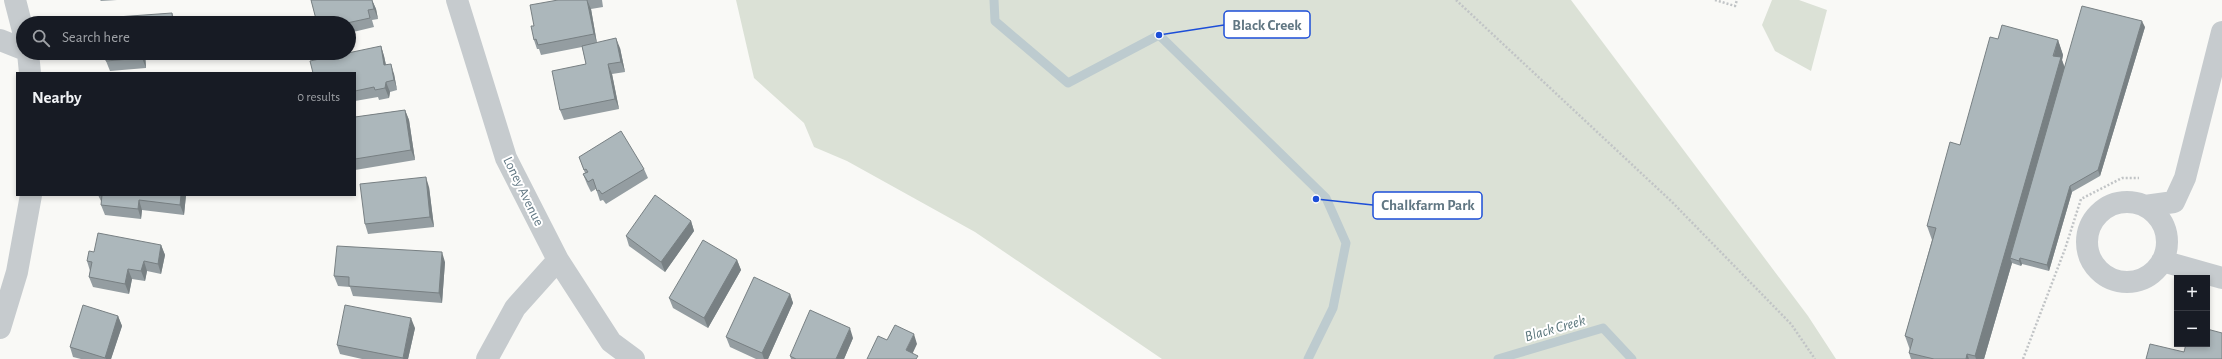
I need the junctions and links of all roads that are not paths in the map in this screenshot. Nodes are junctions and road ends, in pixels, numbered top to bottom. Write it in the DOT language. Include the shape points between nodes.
graph roads {
  1 [pos="15,0"];
  2 [pos="457,0"];
  3 [pos="19,16"];
  4 [pos="2222,32"];
  5 [pos="0,40"];
  6 [pos="16,46"];
  7 [pos="29,60"];
  8 [pos="30,72"];
  9 [pos="31,196"];
  10 [pos="2145,206"];
  11 [pos="558,260"];
  12 [pos="2162,261"];
  13 [pos="2222,278"];
  14 [pos="0,328"];
  15 [pos="487,359"];
  16 [pos="634,359"];
  1 -- 3 [label="street"];
  2 -- 11 [label="street, Loney Avenue" via="506,158"];
  4 -- 10 [label="street" via="2185,178 2174,202"];
  5 -- 6 [label="street"];
  7 -- 8 [label="street"];
  9 -- 14 [label="street" via="17,272"];
  10 -- 12 [label="street" via="2163,224 2167,236 2167,249"];
  10 -- 12 [label="street" via="2133,202 2108,206 2098,213 2091,223 2086,234 2086,247 2097,270 2119,282 2132,282 2144,278 2154,272"];
  11 -- 15 [label="street" via="515,308"];
  11 -- 16 [label="street, Loney Avenue" via="611,342"];
  12 -- 13 [label="street"];
}
